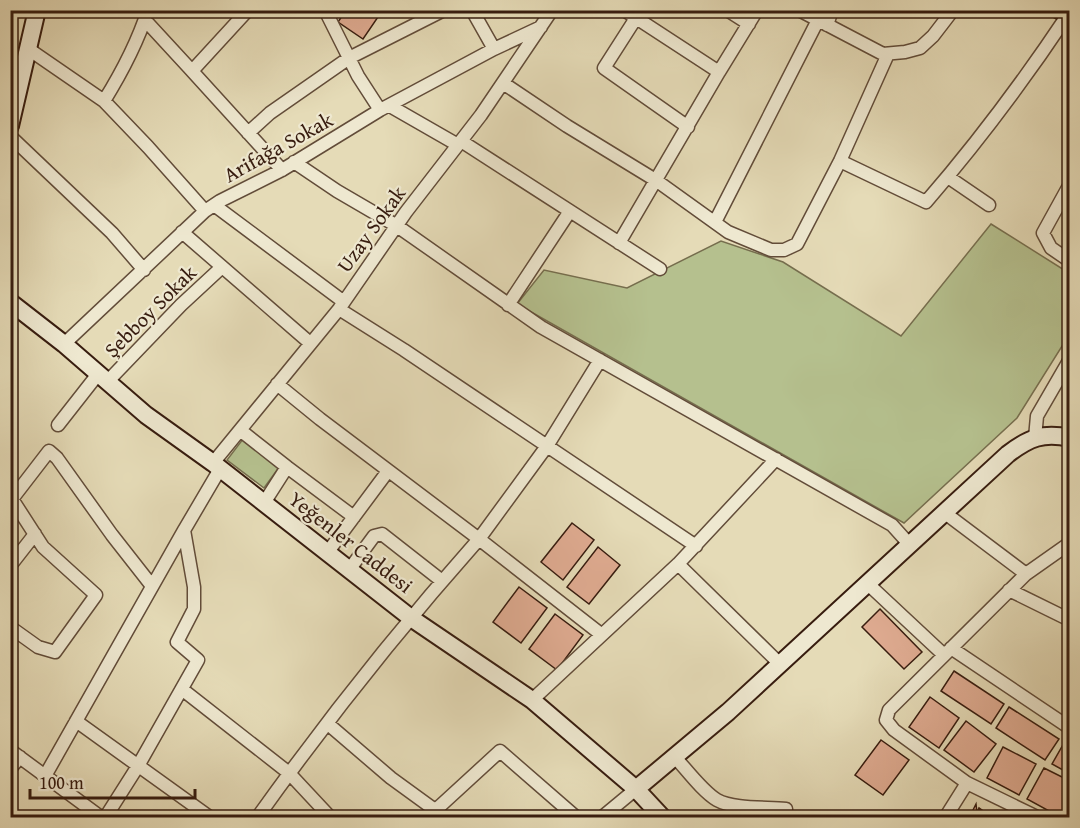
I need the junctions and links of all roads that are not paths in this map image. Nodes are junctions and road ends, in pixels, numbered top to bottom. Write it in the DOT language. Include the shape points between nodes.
graph roads {
  1 [pos="37,10"];
  2 [pos="248,10"];
  3 [pos="444,10"];
  4 [pos="472,10"];
  5 [pos="552,10"];
  6 [pos="624,10"];
  7 [pos="728,10"];
  8 [pos="757,10"];
  9 [pos="799,10"];
  10 [pos="832,10"];
  11 [pos="952,10"];
  12 [pos="1059,10"];
  13 [pos="324,11"];
  14 [pos="1069,13"];
  15 [pos="146,15"];
  16 [pos="636,18"];
  17 [pos="822,22"];
  18 [pos="749,24"];
  19 [pos="541,27"];
  20 [pos="27,48"];
  21 [pos="494,49"];
  22 [pos="888,54"];
  23 [pos="349,58"];
  24 [pos="192,71"];
  25 [pos="719,72"];
  26 [pos="503,83"];
  27 [pos="104,101"];
  28 [pos="385,108"];
  29 [pos="10,126"];
  30 [pos="688,127"];
  31 [pos="248,133"];
  32 [pos="10,136"];
  33 [pos="459,143"];
  34 [pos="840,161"];
  35 [pos="294,162"];
  36 [pos="282,170"];
  37 [pos="948,177"];
  38 [pos="657,181"];
  39 [pos="1070,184"];
  40 [pos="989,205"];
  41 [pos="209,208"];
  42 [pos="570,211"];
  43 [pos="715,222"];
  44 [pos="397,226"];
  45 [pos="182,232"];
  46 [pos="619,243"];
  47 [pos="1070,261"];
  48 [pos="222,267"];
  49 [pos="660,268"];
  50 [pos="144,270"];
  51 [pos="10,302"];
  52 [pos="341,305"];
  53 [pos="508,305"];
  54 [pos="310,343"];
  55 [pos="64,344"];
  56 [pos="1070,358"];
  57 [pos="600,360"];
  58 [pos="102,378"];
  59 [pos="277,384"];
  60 [pos="58,425"];
  61 [pos="240,430"];
  62 [pos="1035,438"];
  63 [pos="1070,438"];
  64 [pos="547,446"];
  65 [pos="776,459"];
  66 [pos="217,466"];
  67 [pos="287,467"];
  68 [pos="388,471"];
  69 [pos="264,503"];
  70 [pos="945,513"];
  71 [pos="354,517"];
  72 [pos="184,530"];
  73 [pos="35,534"];
  74 [pos="479,539"];
  75 [pos="1070,543"];
  76 [pos="910,545"];
  77 [pos="696,546"];
  78 [pos="327,553"];
  79 [pos="678,564"];
  80 [pos="10,566"];
  81 [pos="349,570"];
  82 [pos="1026,574"];
  83 [pos="442,581"];
  84 [pos="868,584"];
  85 [pos="153,586"];
  86 [pos="1009,590"];
  87 [pos="411,618"];
  88 [pos="1070,620"];
  89 [pos="10,627"];
  90 [pos="602,635"];
  91 [pos="948,651"];
  92 [pos="780,664"];
  93 [pos="183,690"];
  94 [pos="532,700"];
  95 [pos="76,721"];
  96 [pos="327,724"];
  97 [pos="1070,728"];
  98 [pos="15,754"];
  99 [pos="674,756"];
  100 [pos="138,766"];
  101 [pos="10,769"];
  102 [pos="289,773"];
  103 [pos="45,776"];
  104 [pos="967,783"];
  105 [pos="636,789"];
  106 [pos="786,808"];
  107 [pos="431,814"];
  108 [pos="104,818"];
  109 [pos="211,818"];
  110 [pos="257,818"];
  111 [pos="331,818"];
  112 [pos="577,818"];
  113 [pos="601,818"];
  114 [pos="663,818"];
  115 [pos="945,818"];
  116 [pos="1039,818"];
  1 -- 20 [label="street"];
  2 -- 24 [label="street"];
  3 -- 23 [label="street"];
  4 -- 21 [label="street"];
  5 -- 19 [label="street, Uzay Sokak"];
  6 -- 16 [label="street"];
  7 -- 18 [label="street"];
  8 -- 18 [label="street"];
  9 -- 17 [label="street"];
  10 -- 17 [label="street"];
  11 -- 22 [label="street" via="920,48"];
  12 -- 14 [label="street"];
  13 -- 23 [label="street"];
  14 -- 37 [label="street" via="1036,63"];
  15 -- 24 [label="street"];
  15 -- 27 [label="street" via="125,68"];
  16 -- 25 [label="street"];
  16 -- 30 [label="street" via="604,68"];
  17 -- 22 [label="street"];
  17 -- 43 [label="street"];
  18 -- 25 [label="street"];
  19 -- 21 [label="street, Arifağa Sokak"];
  19 -- 26 [label="street, Uzay Sokak"];
  20 -- 27 [label="street"];
  20 -- 29 [label="street"];
  21 -- 28 [label="street, Arifağa Sokak"];
  22 -- 34 [label="street"];
  23 -- 28 [label="street"];
  23 -- 31 [label="street"];
  24 -- 31 [label="street"];
  25 -- 30 [label="street"];
  26 -- 33 [label="street, Uzay Sokak"];
  26 -- 38 [label="street"];
  27 -- 41 [label="street"];
  28 -- 33 [label="street"];
  28 -- 35 [label="street, Arifağa Sokak"];
  30 -- 38 [label="street"];
  31 -- 36 [label="street"];
  32 -- 50 [label="street" via="112,233"];
  33 -- 42 [label="street"];
  33 -- 44 [label="street, Uzay Sokak"];
  34 -- 37 [label="street" via="926,202"];
  34 -- 43 [label="street" via="797,244 771,250 728,232"];
  35 -- 36 [label="street, Arifağa Sokak"];
  35 -- 44 [label="street"];
  36 -- 41 [label="street, Arifağa Sokak"];
  37 -- 40 [label="street"];
  38 -- 43 [label="street"];
  38 -- 46 [label="street"];
  39 -- 47 [label="street" via="1043,233 1051,248"];
  41 -- 45 [label="street, Arifağa Sokak"];
  41 -- 52 [label="street"];
  42 -- 46 [label="street"];
  42 -- 53 [label="street"];
  44 -- 52 [label="street, Uzay Sokak"];
  44 -- 53 [label="street"];
  45 -- 48 [label="street"];
  45 -- 50 [label="street, Arifağa Sokak"];
  46 -- 49 [label="street"];
  48 -- 54 [label="street"];
  48 -- 58 [label="street, Şebboy Sokak"];
  50 -- 55 [label="street, Arifağa Sokak"];
  51 -- 55 [label="street, Yeğenler Caddesi"];
  52 -- 54 [label="street, Uzay Sokak"];
  52 -- 64 [label="street"];
  53 -- 57 [label="street"];
  54 -- 59 [label="street, Uzay Sokak"];
  55 -- 58 [label="street, Yeğenler Caddesi"];
  56 -- 62 [label="street" via="1037,416"];
  57 -- 64 [label="street"];
  57 -- 65 [label="street"];
  58 -- 60 [label="street, Şebboy Sokak"];
  58 -- 66 [label="street, Yeğenler Caddesi"];
  59 -- 61 [label="street, Uzay Sokak"];
  59 -- 68 [label="street"];
  61 -- 66 [label="street, Uzay Sokak"];
  61 -- 67 [label="street"];
  62 -- 63 [label="street"];
  62 -- 70 [label="street" via="1008,454"];
  64 -- 74 [label="street"];
  64 -- 77 [label="street"];
  65 -- 76 [label="street" via="892,525"];
  65 -- 77 [label="street"];
  66 -- 69 [label="street, Yeğenler Caddesi"];
  66 -- 72 [label="street, Uzay Sokak"];
  67 -- 69 [label="street"];
  67 -- 71 [label="street"];
  68 -- 71 [label="street"];
  68 -- 74 [label="street"];
  69 -- 78 [label="street, Yeğenler Caddesi"];
  70 -- 76 [label="street"];
  70 -- 82 [label="street"];
  71 -- 78 [label="street"];
  72 -- 85 [label="street, Uzay Sokak"];
  72 -- 93 [label="street" via="194,609 177,642 198,660"];
  73 -- 80 [label="street"];
  73 -- 85 [label="street" via="12,499 49,451"];
  73 -- 89 [label="street" via="96,596 55,652 38,647"];
  74 -- 83 [label="street"];
  74 -- 90 [label="street"];
  75 -- 82 [label="street"];
  76 -- 84 [label="street"];
  77 -- 79 [label="street"];
  78 -- 81 [label="street, Yeğenler Caddesi"];
  79 -- 90 [label="street"];
  79 -- 92 [label="street"];
  81 -- 83 [label="street" via="374,536 382,534"];
  81 -- 87 [label="street, Yeğenler Caddesi"];
  82 -- 86 [label="street"];
  83 -- 87 [label="street"];
  84 -- 91 [label="street"];
  84 -- 92 [label="street"];
  85 -- 95 [label="street, Uzay Sokak"];
  86 -- 88 [label="street"];
  86 -- 91 [label="street"];
  87 -- 94 [label="street, Yeğenler Caddesi"];
  87 -- 96 [label="street"];
  90 -- 94 [label="street"];
  91 -- 97 [label="street"];
  91 -- 104 [label="street" via="889,710 885,720"];
  92 -- 99 [label="street"];
  93 -- 100 [label="street"];
  93 -- 102 [label="street"];
  94 -- 105 [label="street, Yeğenler Caddesi"];
  95 -- 100 [label="street"];
  95 -- 103 [label="street, Uzay Sokak"];
  96 -- 102 [label="street"];
  96 -- 107 [label="street"];
  98 -- 101 [label="street"];
  98 -- 103 [label="street"];
  99 -- 105 [label="street"];
  99 -- 106 [label="street" via="715,799"];
  100 -- 108 [label="street"];
  100 -- 109 [label="street"];
  102 -- 110 [label="street"];
  102 -- 111 [label="street"];
  103 -- 108 [label="street"];
  104 -- 115 [label="street"];
  104 -- 116 [label="street"];
  105 -- 113 [label="street"];
  105 -- 114 [label="street, Yeğenler Caddesi"];
  107 -- 112 [label="street" via="500,751"];
}
